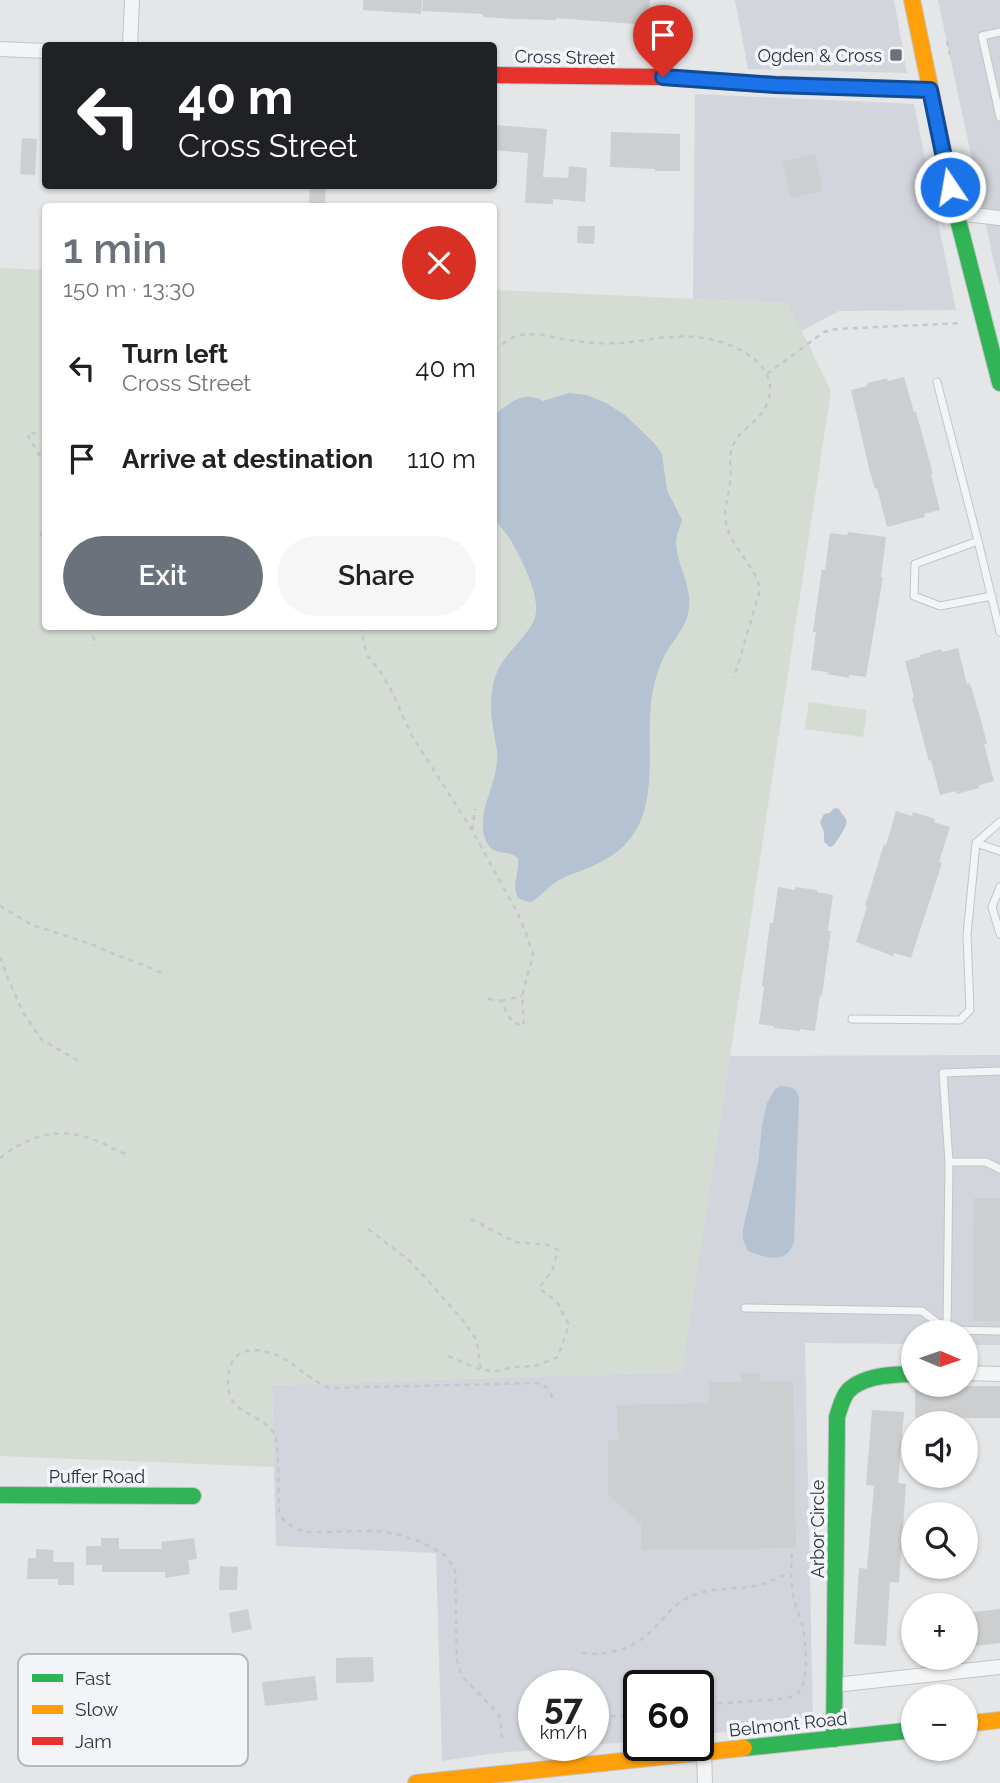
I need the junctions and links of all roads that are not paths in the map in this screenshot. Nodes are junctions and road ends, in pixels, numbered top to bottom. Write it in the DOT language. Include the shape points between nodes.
graph roads {
  1 [pos="132,0"];
  2 [pos="912,0"];
  3 [pos="1000,32"];
  4 [pos="130,42"];
  5 [pos="0,49"];
  6 [pos="42,51"];
  7 [pos="497,75"];
  8 [pos="930,90"];
  9 [pos="1000,117"];
  10 [pos="956,214"];
  11 [pos="1000,218"];
  12 [pos="937,382"];
  13 [pos="1000,383"];
  14 [pos="978,541"];
  15 [pos="992,596"];
  16 [pos="1000,632"];
  17 [pos="1000,822"];
  18 [pos="976,843"];
  19 [pos="1000,851"];
  20 [pos="1000,887"];
  21 [pos="1000,934"];
  22 [pos="852,1019"];
  23 [pos="1000,1071"];
  24 [pos="949,1162"];
  25 [pos="1000,1169"];
  26 [pos="745,1308"];
  27 [pos="934,1320"];
  28 [pos="947,1320"];
  29 [pos="978,1331"];
  30 [pos="1000,1331"];
  31 [pos="978,1373"];
  32 [pos="901,1374"];
  33 [pos="1000,1374"];
  34 [pos="0,1495"];
  35 [pos="193,1496"];
  36 [pos="1000,1667"];
  37 [pos="835,1685"];
  38 [pos="1000,1720"];
  39 [pos="978,1723"];
  40 [pos="901,1731"];
  41 [pos="834,1738"];
  42 [pos="714,1752"];
  43 [pos="627,1761"];
  44 [pos="704,1761"];
  45 [pos="416,1783"];
  46 [pos="705,1783"];
  1 -- 4 [label="street"];
  2 -- 8 [label="street"];
  3 -- 9 [label="lane" via="982,36"];
  5 -- 6 [label="street"];
  7 -- 8 [label="street, Cross Street" via="663,77"];
  8 -- 10 [label="street"];
  10 -- 11 [label="street"];
  10 -- 13 [label="street"];
  12 -- 14 [label="lane"];
  14 -- 15 [label="lane"];
  14 -- 15 [label="lane" via="915,564 914,596 940,606"];
  15 -- 16 [label="lane"];
  17 -- 18 [label="lane"];
  18 -- 19 [label="lane"];
  18 -- 22 [label="lane" via="967,935 970,1010 960,1020"];
  20 -- 21 [label="lane" via="992,907"];
  23 -- 24 [label="lane" via="943,1073"];
  24 -- 25 [label="lane" via="986,1162"];
  24 -- 28 [label="lane"];
  26 -- 27 [label="lane" via="922,1311"];
  29 -- 30 [label="lane"];
  31 -- 33 [label="street"];
  32 -- 37 [label="street, Arbor Circle" via="862,1382 848,1391 837,1417"];
  34 -- 35 [label="street, Puffer Road"];
  36 -- 37 [label="street"];
  37 -- 41 [label="street, Arbor Circle"];
  38 -- 39 [label="street"];
  40 -- 41 [label="street, Belmont Road"];
  41 -- 42 [label="street, Belmont Road"];
  43 -- 45 [label="street, Belmont Road"];
  44 -- 46 [label="street"];
}
